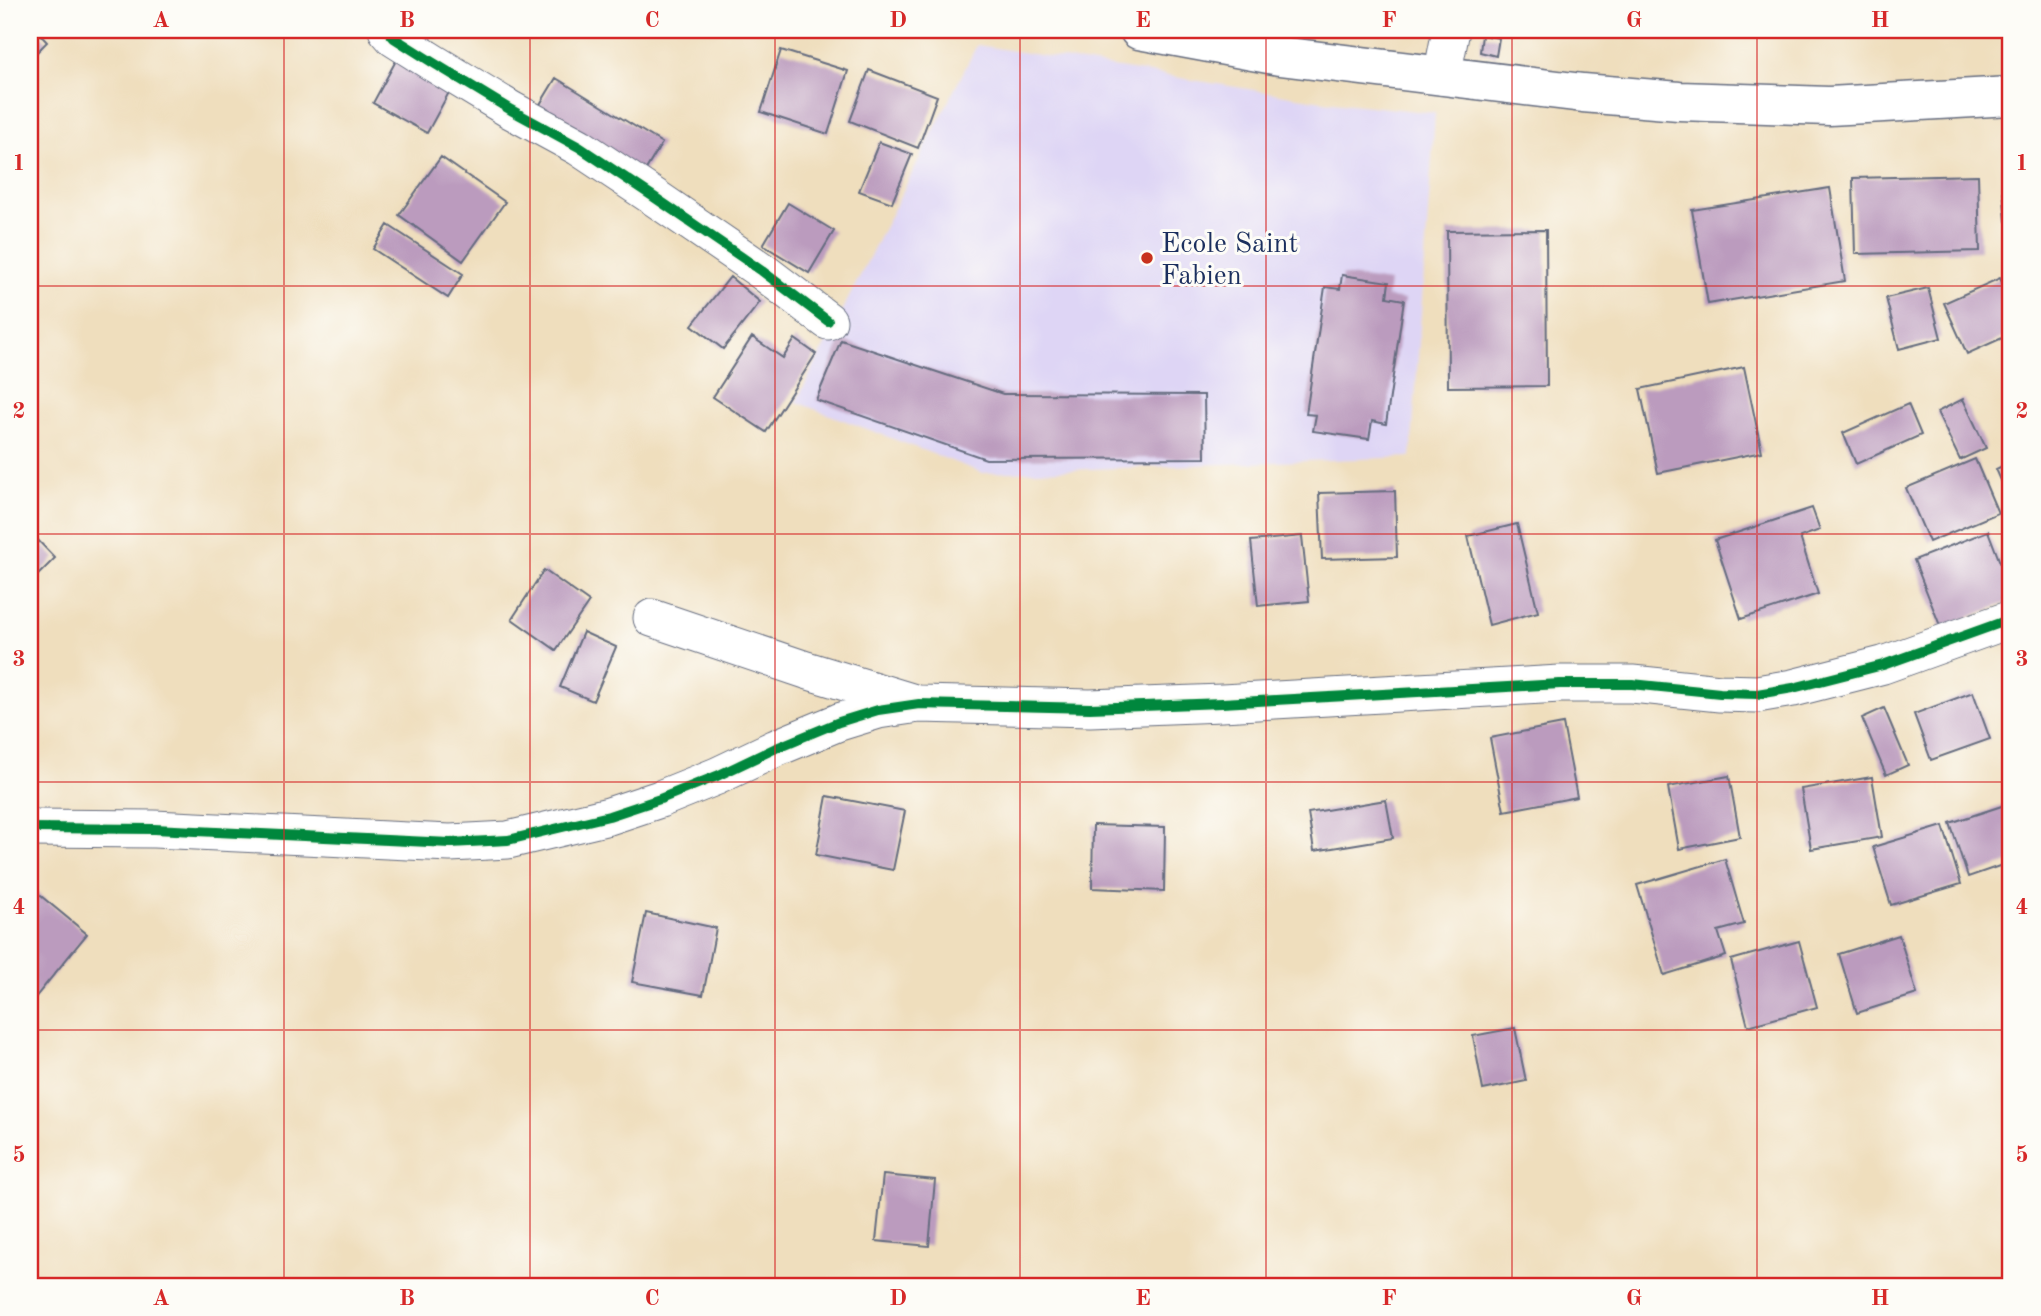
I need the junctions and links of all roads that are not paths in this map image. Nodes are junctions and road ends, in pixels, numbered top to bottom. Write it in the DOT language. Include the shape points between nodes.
graph roads {
  1 [pos="387,30"];
  2 [pos="1139,30"];
  3 [pos="1451,30"];
  4 [pos="1442,76"];
  5 [pos="2011,96"];
  6 [pos="828,321"];
  7 [pos="652,618"];
  8 [pos="2011,619"];
  9 [pos="919,704"];
  10 [pos="30,828"];
  1 -- 6 [label="street" via="654,197"];
  2 -- 4 [label="main road" via="1280,56"];
  3 -- 4 [label="street"];
  4 -- 5 [label="main road" via="1679,101 1829,106"];
  7 -- 9 [label="street"];
  8 -- 9 [label="street" via="1883,665 1757,694 1632,684 1560,684 1090,708"];
  9 -- 10 [label="street" via="839,722 717,776 622,811 508,839 450,843"];
}
